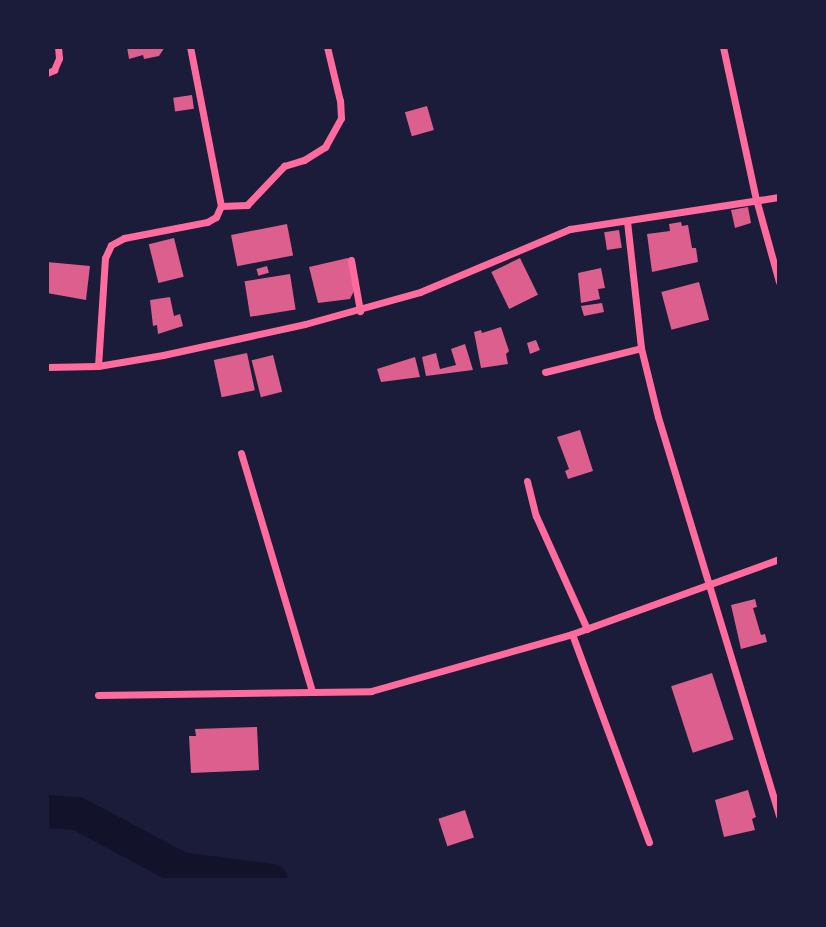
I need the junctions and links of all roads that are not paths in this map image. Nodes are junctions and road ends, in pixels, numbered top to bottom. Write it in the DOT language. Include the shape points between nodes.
graph roads {
  1 [pos="58,47"];
  2 [pos="190,47"];
  3 [pos="327,47"];
  4 [pos="723,47"];
  5 [pos="47,73"];
  6 [pos="779,197"];
  7 [pos="756,199"];
  8 [pos="221,206"];
  9 [pos="627,221"];
  10 [pos="351,260"];
  11 [pos="779,282"];
  12 [pos="360,311"];
  13 [pos="641,348"];
  14 [pos="98,366"];
  15 [pos="47,367"];
  16 [pos="545,372"];
  17 [pos="242,453"];
  18 [pos="527,481"];
  19 [pos="779,559"];
  20 [pos="709,583"];
  21 [pos="586,629"];
  22 [pos="572,634"];
  23 [pos="312,691"];
  24 [pos="99,695"];
  25 [pos="779,816"];
  26 [pos="649,842"];
  1 -- 5 [label="street" via="54,70"];
  2 -- 8 [label="street"];
  3 -- 8 [label="street" via="341,118 325,147 284,166 247,205"];
  4 -- 7 [label="street"];
  6 -- 7 [label="street"];
  7 -- 9 [label="street"];
  7 -- 11 [label="street"];
  8 -- 14 [label="street" via="216,217 206,222 124,238 111,245 105,258"];
  9 -- 12 [label="street" via="570,229 420,292"];
  9 -- 13 [label="street"];
  10 -- 12 [label="street"];
  12 -- 14 [label="street"];
  13 -- 16 [label="street"];
  13 -- 20 [label="street"];
  14 -- 15 [label="street"];
  17 -- 23 [label="street"];
  18 -- 21 [label="street" via="536,516"];
  19 -- 20 [label="street"];
  20 -- 21 [label="street"];
  20 -- 25 [label="street"];
  21 -- 22 [label="street"];
  22 -- 23 [label="street" via="371,691"];
  22 -- 26 [label="street"];
  23 -- 24 [label="street"];
}
